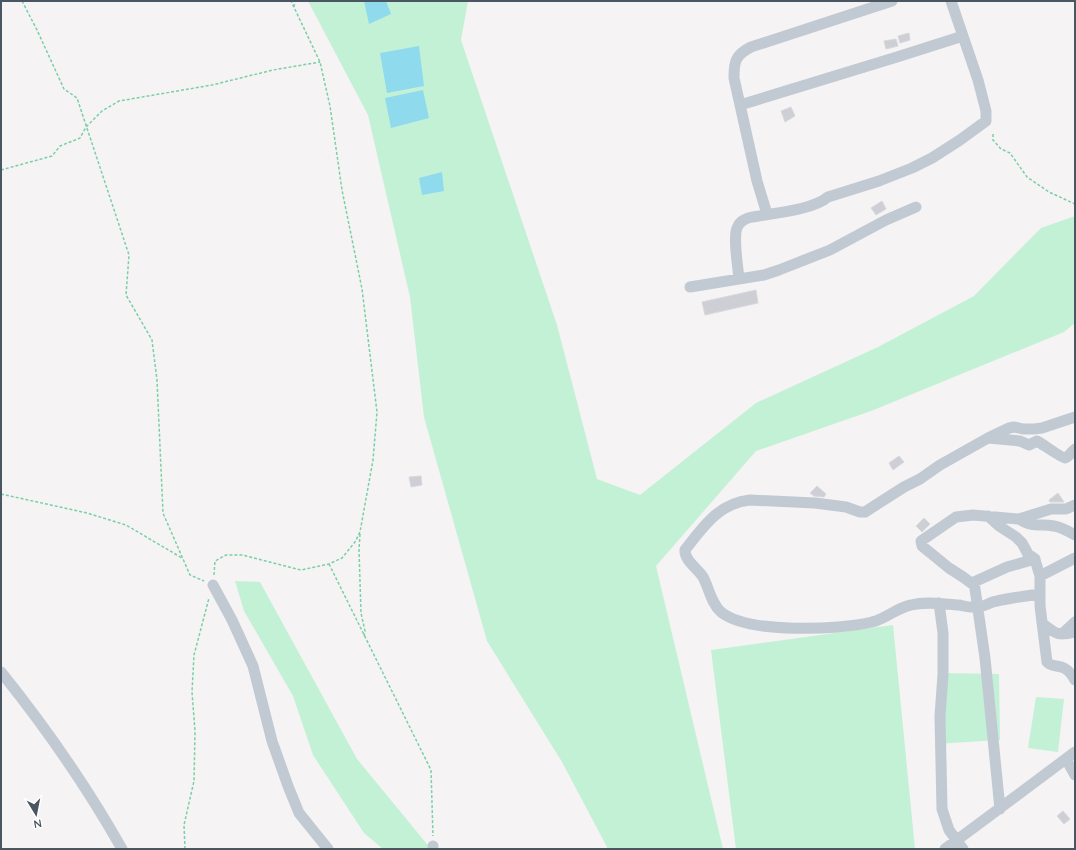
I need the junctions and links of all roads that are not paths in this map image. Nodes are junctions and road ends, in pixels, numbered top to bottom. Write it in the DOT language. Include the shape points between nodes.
graph roads {
  1 [pos="892,1"];
  2 [pos="951,1"];
  3 [pos="963,36"];
  4 [pos="740,105"];
  5 [pos="916,207"];
  6 [pos="767,214"];
  7 [pos="739,279"];
  8 [pos="690,286"];
  9 [pos="1075,417"];
  10 [pos="988,438"];
  11 [pos="1075,449"];
  12 [pos="1075,505"];
  13 [pos="988,516"];
  14 [pos="1019,519"];
  15 [pos="1075,535"];
  16 [pos="1075,558"];
  17 [pos="1034,559"];
  18 [pos="1040,576"];
  19 [pos="212,585"];
  20 [pos="974,585"];
  21 [pos="1039,594"];
  22 [pos="939,603"];
  23 [pos="977,607"];
  24 [pos="1075,622"];
  25 [pos="1042,623"];
  26 [pos="1075,632"];
  27 [pos="1061,635"];
  28 [pos="1,672"];
  29 [pos="1075,680"];
  30 [pos="1071,755"];
  31 [pos="1075,775"];
  32 [pos="1000,809"];
  33 [pos="959,845"];
  34 [pos="122,849"];
  35 [pos="328,849"];
  36 [pos="945,849"];
  1 -- 4 [label="street" via="742,51 734,63 734,78"];
  2 -- 3 [label="street"];
  3 -- 4 [label="street"];
  3 -- 6 [label="street" via="986,111 987,119 984,123 932,158 912,168 828,196 822,202"];
  4 -- 6 [label="street" via="757,182"];
  5 -- 7 [label="street" via="807,260 764,275"];
  6 -- 7 [label="street" via="742,220 736,228"];
  7 -- 8 [label="street"];
  9 -- 10 [label="street" via="1038,428 1009,428"];
  10 -- 11 [label="street" via="1028,445 1037,441 1065,458"];
  10 -- 22 [label="street" via="865,512 815,503 741,501 710,519 685,550 686,558 703,577 714,603 721,612 751,624 807,629 836,628 874,622 900,607 912,604"];
  12 -- 14 [label="street"];
  13 -- 14 [label="street"];
  13 -- 17 [label="street" via="1016,537"];
  13 -- 20 [label="street" via="973,514 956,517 920,543"];
  14 -- 15 [label="street" via="1038,526 1056,526"];
  16 -- 18 [label="street"];
  17 -- 18 [label="street"];
  17 -- 20 [label="street" via="974,581"];
  18 -- 21 [label="street"];
  19 -- 35 [label="street" via="232,620 253,666 272,741 299,813"];
  20 -- 23 [label="street"];
  21 -- 23 [label="street" via="995,601"];
  21 -- 25 [label="street"];
  22 -- 23 [label="street"];
  22 -- 33 [label="street" via="943,633 940,716 942,809 949,830"];
  23 -- 32 [label="street" via="985,658"];
  24 -- 27 [label="street"];
  25 -- 27 [label="street"];
  25 -- 29 [label="street" via="1048,664 1065,668"];
  26 -- 27 [label="street"];
  28 -- 34 [label="street" via="77,774"];
  30 -- 31 [label="street"];
  30 -- 32 [label="street"];
  32 -- 33 [label="street"];
  33 -- 36 [label="street"];
}
